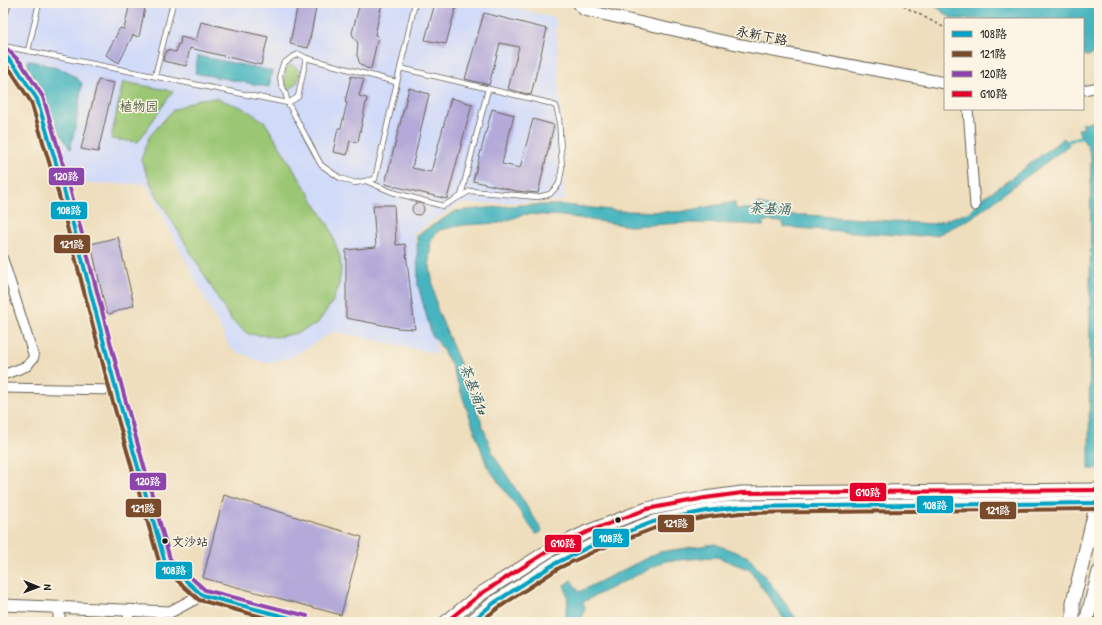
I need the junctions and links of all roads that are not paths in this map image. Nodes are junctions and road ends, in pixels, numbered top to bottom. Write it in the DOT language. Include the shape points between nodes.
graph roads {
  1 [pos="5,3"];
  2 [pos="39,3"];
  3 [pos="173,3"];
  4 [pos="415,3"];
  5 [pos="578,3"];
  6 [pos="3,11"];
  7 [pos="3,46"];
  8 [pos="28,51"];
  9 [pos="3,53"];
  10 [pos="306,58"];
  11 [pos="400,68"];
  12 [pos="155,76"];
  13 [pos="396,82"];
  14 [pos="944,83"];
  15 [pos="1099,87"];
  16 [pos="488,89"];
  17 [pos="1084,90"];
  18 [pos="288,103"];
  19 [pos="968,110"];
  20 [pos="366,181"];
  21 [pos="461,196"];
  22 [pos="975,206"];
  23 [pos="3,259"];
  24 [pos="3,375"];
  25 [pos="3,388"];
  26 [pos="116,390"];
  27 [pos="1094,497"];
  28 [pos="1099,572"];
  29 [pos="202,595"];
  30 [pos="3,605"];
  31 [pos="59,607"];
  32 [pos="254,609"];
  33 [pos="128,610"];
  34 [pos="59,622"];
  35 [pos="128,622"];
  36 [pos="254,622"];
  37 [pos="305,622"];
  38 [pos="446,622"];
  39 [pos="471,622"];
  40 [pos="1073,622"];
  41 [pos="1086,622"];
  1 -- 6 [label="street"];
  2 -- 8 [label="lane"];
  3 -- 12 [label="lane"];
  4 -- 11 [label="lane"];
  5 -- 14 [label="street, 永新下路" via="584,10 741,45"];
  7 -- 8 [label="lane"];
  8 -- 12 [label="lane"];
  9 -- 26 [label="street" via="16,66 37,99 64,190"];
  10 -- 13 [label="lane"];
  10 -- 18 [label="lane" via="298,97"];
  10 -- 18 [label="lane" via="299,54 283,64 281,84"];
  11 -- 13 [label="lane"];
  11 -- 16 [label="lane"];
  12 -- 18 [label="lane"];
  13 -- 20 [label="lane" via="375,179"];
  15 -- 17 [label="street"];
  16 -- 21 [label="lane"];
  16 -- 21 [label="lane" via="556,106 562,167 559,184 550,194 538,197 470,191"];
  18 -- 20 [label="lane" via="321,165 340,178 355,183"];
  19 -- 22 [label="street"];
  20 -- 21 [label="lane" via="392,192 443,206"];
  23 -- 24 [label="street" via="34,357 27,366"];
  25 -- 26 [label="street"];
  26 -- 29 [label="street" via="165,562"];
  27 -- 38 [label="main road" via="742,494 647,509 587,532 550,550 482,593"];
  27 -- 39 [label="main road" via="706,510 653,522 593,545 556,563 494,603"];
  27 -- 40 [label="main road" via="1073,602"];
  28 -- 41 [label="main road"];
  29 -- 32 [label="street"];
  29 -- 33 [label="street" via="170,612"];
  30 -- 31 [label="street"];
  31 -- 33 [label="street"];
  31 -- 34 [label="street"];
  32 -- 36 [label="street"];
  32 -- 37 [label="street"];
  33 -- 35 [label="street"];
}
